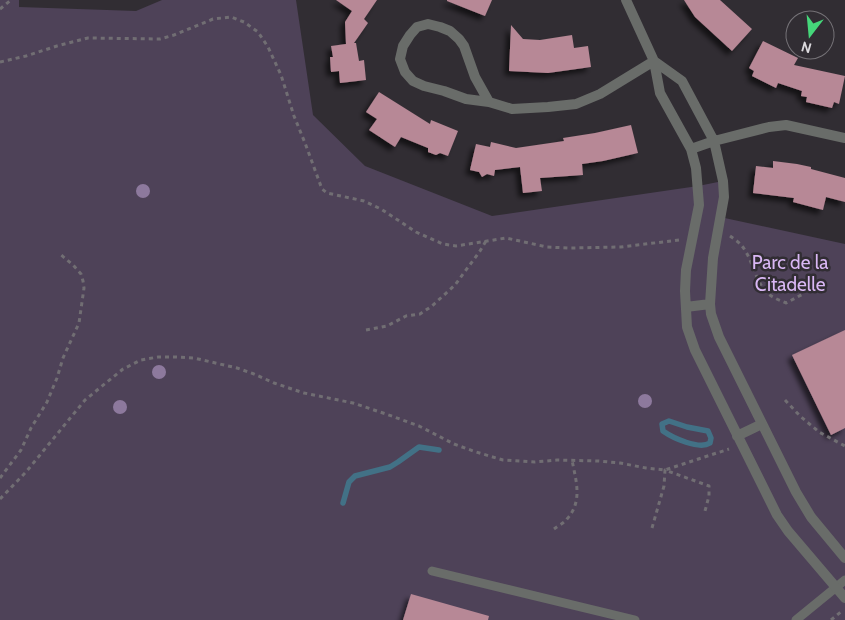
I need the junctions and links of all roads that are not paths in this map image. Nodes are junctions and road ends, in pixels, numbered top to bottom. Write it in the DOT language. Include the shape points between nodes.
graph roads {
  1 [pos="626,0"];
  2 [pos="654,61"];
  3 [pos="489,102"];
  4 [pos="845,138"];
  5 [pos="714,141"];
  6 [pos="691,149"];
  7 [pos="710,304"];
  8 [pos="686,307"];
  9 [pos="762,424"];
  10 [pos="740,440"];
  11 [pos="845,558"];
  12 [pos="432,571"];
  13 [pos="845,580"];
  14 [pos="836,587"];
  15 [pos="845,598"];
  16 [pos="635,620"];
  17 [pos="796,620"];
  1 -- 2 [label="street"];
  2 -- 3 [label="street" via="600,94 576,104 512,109"];
  2 -- 5 [label="street" via="682,81"];
  2 -- 6 [label="street" via="660,93"];
  3 -- 3 [label="street" via="459,38 450,31 428,24 417,27 410,34 400,59 413,81"];
  4 -- 5 [label="street" via="786,125"];
  5 -- 6 [label="street"];
  5 -- 7 [label="street" via="724,197 713,258"];
  6 -- 8 [label="street" via="699,205 686,270"];
  7 -- 8 [label="street"];
  7 -- 9 [label="street" via="718,337"];
  8 -- 10 [label="street" via="687,327 695,350"];
  9 -- 10 [label="street"];
  9 -- 11 [label="street" via="811,517"];
  10 -- 14 [label="street" via="788,531"];
  12 -- 16 [label="lane"];
  13 -- 14 [label="lane"];
  14 -- 15 [label="street"];
  14 -- 17 [label="lane"];
}
